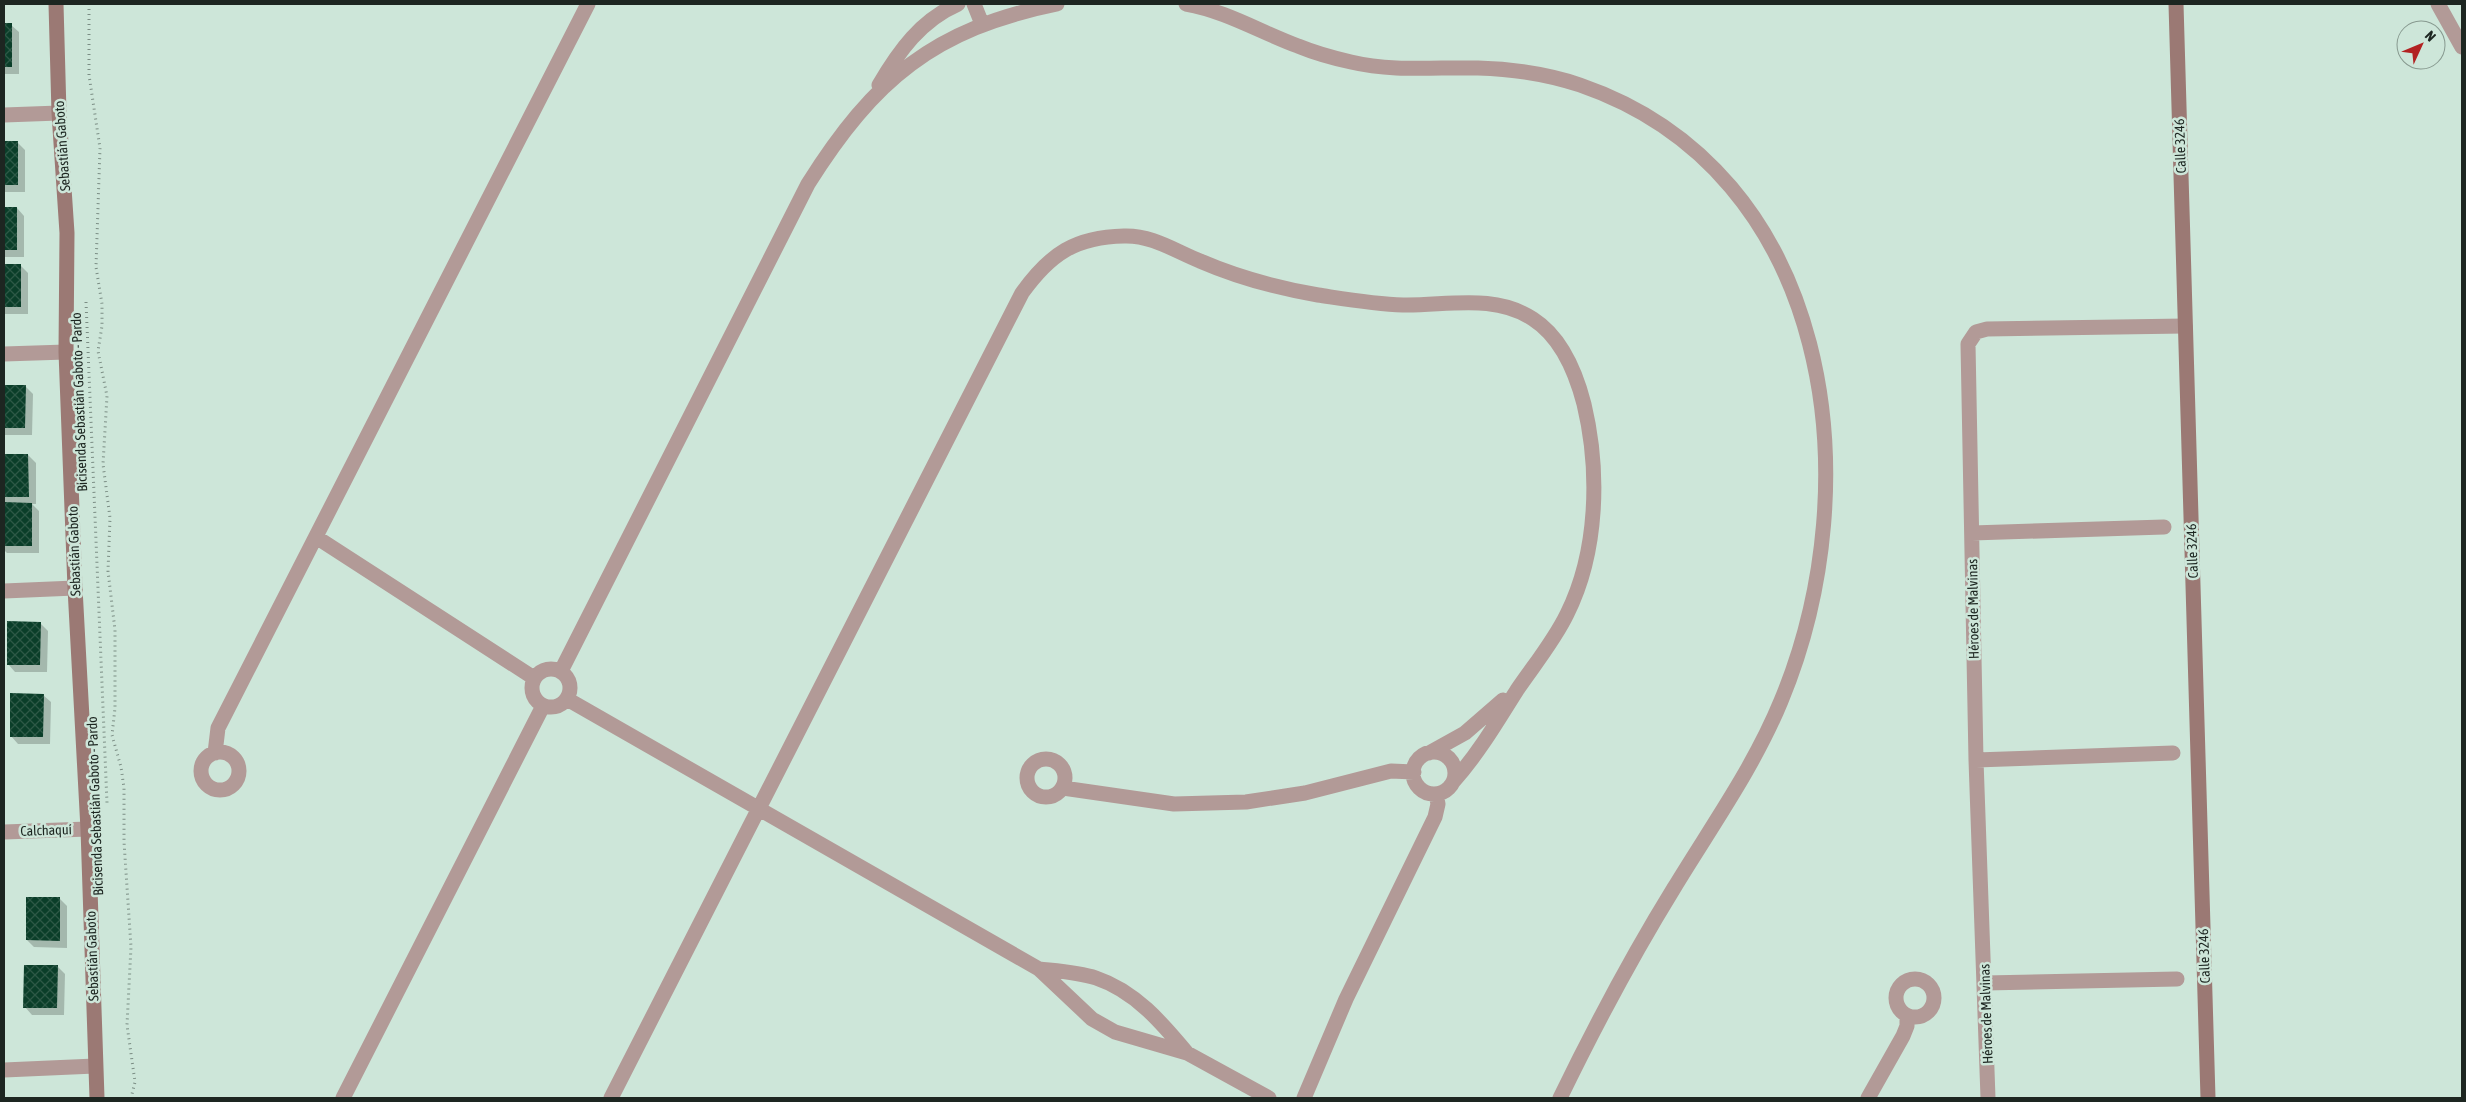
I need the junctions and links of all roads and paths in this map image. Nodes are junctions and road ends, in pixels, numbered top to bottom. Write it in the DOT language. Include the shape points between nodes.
graph roads {
  1 [pos="56,4"];
  2 [pos="88,4"];
  3 [pos="588,4"];
  4 [pos="958,4"];
  5 [pos="974,4"];
  6 [pos="1057,4"];
  7 [pos="1186,4"];
  8 [pos="2176,4"];
  9 [pos="2438,4"];
  10 [pos="982,24"];
  11 [pos="2462,47"];
  12 [pos="869,101"];
  13 [pos="59,113"];
  14 [pos="4,115"];
  15 [pos="86,296"];
  16 [pos="2185,326"];
  17 [pos="66,352"];
  18 [pos="4,354"];
  19 [pos="2164,527"];
  20 [pos="1972,533"];
  21 [pos="316,537"];
  22 [pos="75,588"];
  23 [pos="4,592"];
  24 [pos="561,671"];
  25 [pos="534,678"];
  26 [pos="1524,680"];
  27 [pos="567,700"];
  28 [pos="544,706"];
  29 [pos="215,753"];
  30 [pos="1428,753"];
  31 [pos="2173,753"];
  32 [pos="1976,760"];
  33 [pos="1414,772"];
  34 [pos="1453,782"];
  35 [pos="1063,788"];
  36 [pos="1436,794"];
  37 [pos="107,804"];
  38 [pos="757,808"];
  39 [pos="88,829"];
  40 [pos="4,832"];
  41 [pos="1039,969"];
  42 [pos="2178,979"];
  43 [pos="1985,983"];
  44 [pos="1907,1016"];
  45 [pos="1187,1053"];
  46 [pos="96,1066"];
  47 [pos="4,1070"];
  48 [pos="97,1098"];
  49 [pos="131,1098"];
  50 [pos="343,1098"];
  51 [pos="611,1098"];
  52 [pos="1269,1098"];
  53 [pos="1304,1098"];
  54 [pos="1560,1098"];
  55 [pos="1868,1098"];
  56 [pos="1988,1098"];
  57 [pos="2208,1098"];
  1 -- 13 [label="street, Sebastián Gaboto"];
  2 -- 49 [label="path" via="89,75 100,148 96,267 102,326 98,351 107,396 104,464 110,518 108,571 115,630 112,735 124,788 131,947 127,1025 135,1082"];
  3 -- 21 [label="street"];
  4 -- 12 [label="street" via="924,26 901,49"];
  5 -- 10 [label="street"];
  6 -- 10 [label="street"];
  7 -- 54 [label="street" via="1230,16 1324,56 1358,64 1393,68 1516,70 1584,86 1625,104 1664,126 1697,152 1724,181 1765,232 1799,309 1812,349 1821,399 1826,490 1817,587 1798,656 1781,703 1754,758 1606,1004"];
  8 -- 16 [label="street, Calle 3246"];
  9 -- 11 [label="street"];
  10 -- 12 [label="street" via="946,40 904,68"];
  12 -- 24 [label="street" via="808,184"];
  13 -- 14 [label="street"];
  13 -- 17 [label="street, Sebastián Gaboto" via="68,233"];
  15 -- 37 [label="path, Bicisenda Sebastián Gaboto - Pardo"];
  16 -- 20 [label="street, Héroes de Malvinas" via="1987,329 1976,332 1968,344"];
  16 -- 57 [label="street, Calle 3246"];
  17 -- 18 [label="street"];
  17 -- 22 [label="street, Sebastián Gaboto"];
  19 -- 20 [label="street"];
  20 -- 32 [label="street, Héroes de Malvinas"];
  21 -- 25 [label="street"];
  21 -- 29 [label="street" via="218,728"];
  22 -- 23 [label="street"];
  22 -- 39 [label="street, Sebastián Gaboto"];
  24 -- 25 [label="street" via="543,670"];
  24 -- 27 [label="street" via="570,687"];
  25 -- 28 [label="street" via="534,697"];
  26 -- 30 [label="street" via="1472,728"];
  26 -- 34 [label="street" via="1471,762"];
  26 -- 38 [label="street" via="1568,613 1584,566 1592,513 1588,422 1574,374 1552,336 1527,315 1494,304 1403,305 1315,294 1242,276 1141,236 1105,237 1061,251 1039,270 1022,293"];
  27 -- 28 [label="street" via="556,707"];
  27 -- 38 [label="street"];
  28 -- 50 [label="street"];
  30 -- 33 [label="street" via="1417,761"];
  30 -- 34 [label="street" via="1443,754 1449,758 1455,771"];
  31 -- 32 [label="street"];
  32 -- 43 [label="street, Héroes de Malvinas"];
  33 -- 35 [label="street" via="1391,771 1271,799 1218,803 1174,804"];
  33 -- 36 [label="street" via="1420,788"];
  34 -- 36 [label="street"];
  36 -- 53 [label="street" via="1435,817 1346,999"];
  38 -- 41 [label="street"];
  38 -- 51 [label="street"];
  39 -- 40 [label="street, Calchaquí"];
  39 -- 46 [label="street, Sebastián Gaboto"];
  41 -- 45 [label="street" via="1092,1020 1115,1032"];
  41 -- 45 [label="street" via="1084,974 1112,986 1155,1015"];
  42 -- 43 [label="street"];
  43 -- 56 [label="street, Héroes de Malvinas"];
  44 -- 55 [label="street" via="1903,1036"];
  45 -- 52 [label="street"];
  46 -- 47 [label="street"];
  46 -- 48 [label="street, Sebastián Gaboto"];
}
